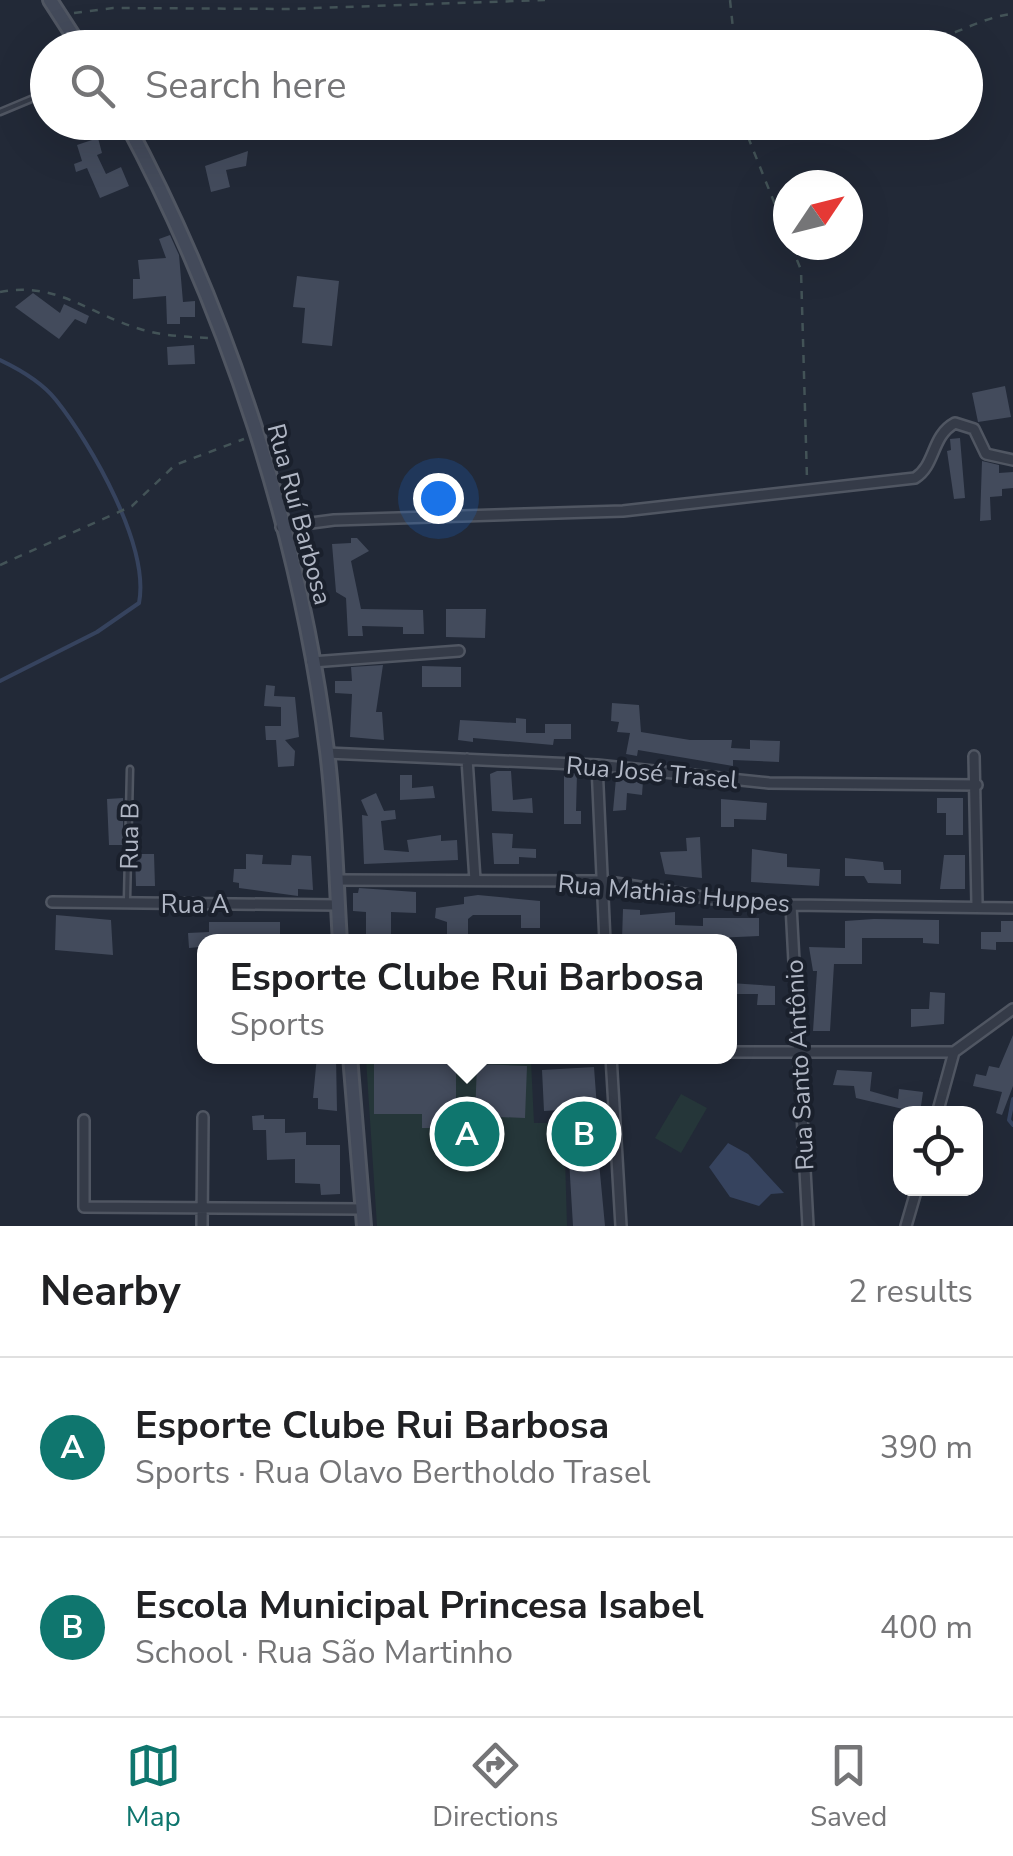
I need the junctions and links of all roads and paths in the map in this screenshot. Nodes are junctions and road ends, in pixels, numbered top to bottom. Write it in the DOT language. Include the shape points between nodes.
graph roads {
  1 [pos="50,0"];
  2 [pos="545,0"];
  3 [pos="730,0"];
  4 [pos="392,2"];
  5 [pos="1013,14"];
  6 [pos="64,18"];
  7 [pos="71,30"];
  8 [pos="733,30"];
  9 [pos="952,30"];
  10 [pos="30,100"];
  11 [pos="0,112"];
  12 [pos="135,140"];
  13 [pos="749,140"];
  14 [pos="773,199"];
  15 [pos="797,260"];
  16 [pos="0,292"];
  17 [pos="227,339"];
  18 [pos="256,436"];
  19 [pos="1013,460"];
  20 [pos="807,490"];
  21 [pos="280,527"];
  22 [pos="0,565"];
  23 [pos="459,651"];
  24 [pos="312,662"];
  25 [pos="327,753"];
  26 [pos="974,756"];
  27 [pos="466,758"];
  28 [pos="597,765"];
  29 [pos="130,769"];
  30 [pos="977,785"];
  31 [pos="336,880"];
  32 [pos="475,880"];
  33 [pos="602,881"];
  34 [pos="52,902"];
  35 [pos="127,904"];
  36 [pos="791,904"];
  37 [pos="976,904"];
  38 [pos="338,905"];
  39 [pos="1013,908"];
  40 [pos="340,934"];
  41 [pos="605,934"];
  42 [pos="1013,1008"];
  43 [pos="737,1052"];
  44 [pos="798,1052"];
  45 [pos="954,1052"];
  46 [pos="351,1064"];
  47 [pos="611,1064"];
  48 [pos="939,1106"];
  49 [pos="204,1117"];
  50 [pos="84,1120"];
  51 [pos="914,1196"];
  52 [pos="202,1208"];
  53 [pos="363,1209"];
  54 [pos="202,1226"];
  55 [pos="364,1226"];
  56 [pos="621,1226"];
  57 [pos="808,1226"];
  58 [pos="906,1226"];
  1 -- 6 [label="main road"];
  2 -- 4 [label="path"];
  3 -- 8 [label="path"];
  4 -- 6 [label="path" via="113,8"];
  5 -- 9 [label="path"];
  6 -- 7 [label="main road"];
  10 -- 11 [label="lane"];
  12 -- 17 [label="main road, Rua Ruí Barbosa"];
  13 -- 14 [label="path"];
  15 -- 20 [label="path"];
  16 -- 17 [label="path" via="48,290 140,329"];
  17 -- 18 [label="main road, Rua Ruí Barbosa"];
  18 -- 21 [label="main road, Rua Ruí Barbosa"];
  18 -- 22 [label="path" via="175,465 114,516"];
  19 -- 20 [label="street" via="986,454 974,428 955,424 939,436 924,473 915,478"];
  20 -- 21 [label="street" via="623,511"];
  21 -- 24 [label="main road, Rua Ruí Barbosa"];
  23 -- 24 [label="street"];
  24 -- 25 [label="main road, Rua Ruí Barbosa"];
  25 -- 27 [label="street, Rua José Trasel"];
  25 -- 31 [label="main road, Rua Ruí Barbosa"];
  26 -- 30 [label="street"];
  27 -- 28 [label="street, Rua José Trasel"];
  27 -- 32 [label="street"];
  28 -- 30 [label="street, Rua José Trasel" via="769,783"];
  28 -- 33 [label="street"];
  29 -- 35 [label="lane, Rua B"];
  30 -- 37 [label="street"];
  31 -- 32 [label="street, Rua Mathias Huppes"];
  31 -- 38 [label="main road, Rua Ruí Barbosa"];
  32 -- 33 [label="street, Rua Mathias Huppes"];
  33 -- 36 [label="street, Rua Mathias Huppes"];
  33 -- 41 [label="street"];
  34 -- 35 [label="street, Rua A"];
  35 -- 38 [label="street, Rua A"];
  36 -- 37 [label="street, Rua Mathias Huppes"];
  36 -- 44 [label="street, Rua Santo Antônio"];
  37 -- 39 [label="street, Rua Mathias Huppes"];
  38 -- 40 [label="main road, Rua Ruí Barbosa"];
  42 -- 45 [label="street"];
  43 -- 44 [label="street"];
  44 -- 45 [label="street"];
  44 -- 57 [label="street, Rua Santo Antônio"];
  45 -- 48 [label="street"];
  46 -- 53 [label="main road"];
  47 -- 56 [label="street"];
  49 -- 52 [label="street"];
  50 -- 52 [label="street" via="84,1207"];
  51 -- 58 [label="street"];
  52 -- 53 [label="street"];
  52 -- 54 [label="street"];
  53 -- 55 [label="main road"];
}
